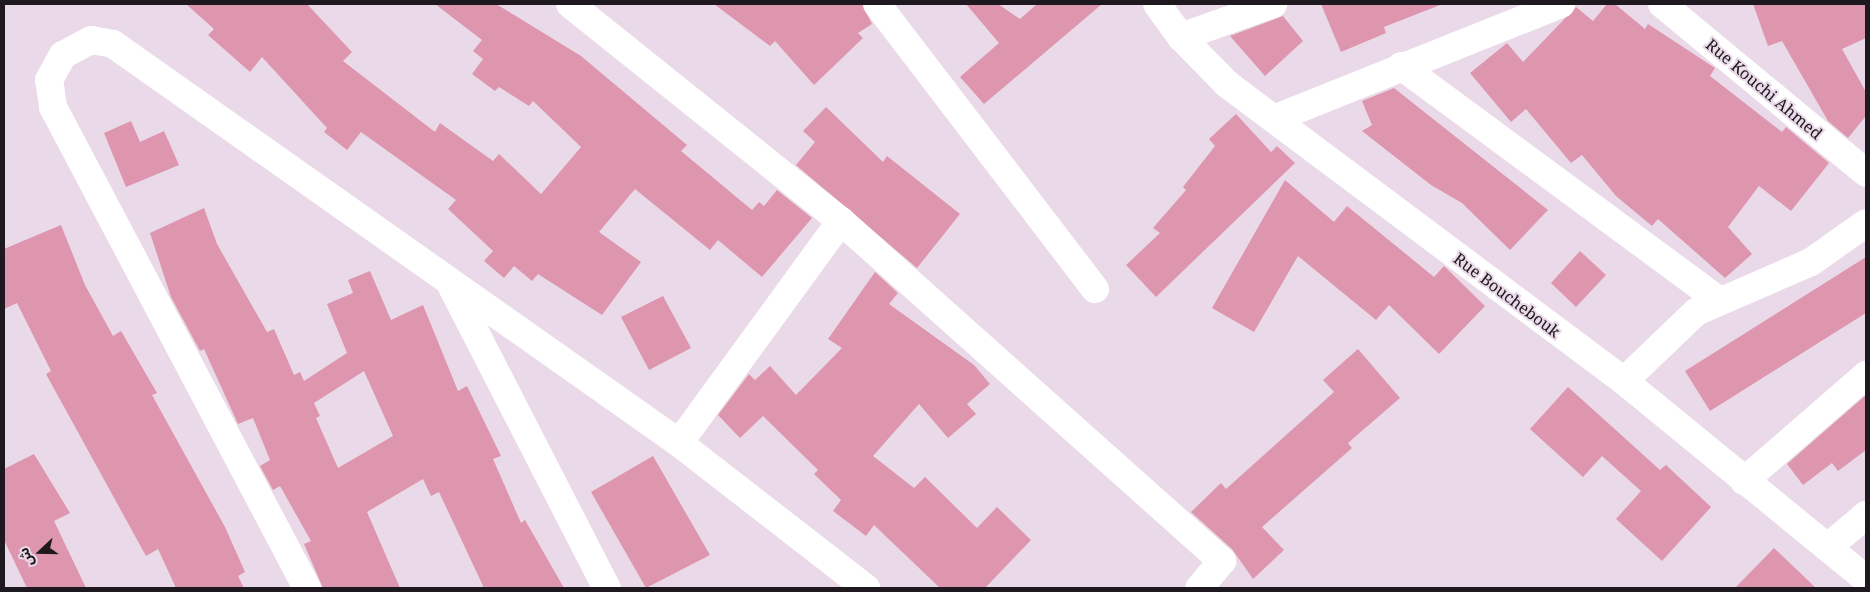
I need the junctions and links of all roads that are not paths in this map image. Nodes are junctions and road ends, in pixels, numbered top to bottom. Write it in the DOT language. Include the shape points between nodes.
graph roads {
  1 [pos="570,4"];
  2 [pos="877,4"];
  3 [pos="1157,4"];
  4 [pos="1273,4"];
  5 [pos="1561,4"];
  6 [pos="1662,4"];
  7 [pos="1181,37"];
  8 [pos="1401,66"];
  9 [pos="1276,118"];
  10 [pos="1866,173"];
  11 [pos="842,221"];
  12 [pos="1866,223"];
  13 [pos="451,285"];
  14 [pos="1095,289"];
  15 [pos="1718,300"];
  16 [pos="1866,375"];
  17 [pos="1624,381"];
  18 [pos="679,444"];
  19 [pos="1744,481"];
  20 [pos="1866,515"];
  21 [pos="1828,547"];
  22 [pos="1866,579"];
  23 [pos="307,588"];
  24 [pos="606,588"];
  25 [pos="866,588"];
  26 [pos="1199,588"];
  1 -- 11 [label="street"];
  2 -- 14 [label="street"];
  3 -- 7 [label="street, Rue Bouchebouk"];
  4 -- 7 [label="street"];
  5 -- 8 [label="street"];
  6 -- 10 [label="street, Rue Kouchi Ahmed"];
  7 -- 9 [label="street, Rue Bouchebouk" via="1227,84"];
  8 -- 9 [label="street"];
  8 -- 15 [label="street"];
  9 -- 17 [label="street, Rue Bouchebouk"];
  11 -- 18 [label="street"];
  11 -- 26 [label="street" via="1222,561"];
  12 -- 15 [label="street" via="1811,262"];
  13 -- 18 [label="street"];
  13 -- 23 [label="street" via="113,44 91,40 63,55 49,80 53,107"];
  13 -- 24 [label="street"];
  15 -- 17 [label="street" via="1683,322"];
  16 -- 19 [label="street"];
  17 -- 19 [label="street, Rue Bouchebouk"];
  18 -- 25 [label="street"];
  19 -- 21 [label="street, Rue Bouchebouk"];
  20 -- 21 [label="street"];
  21 -- 22 [label="street, Rue Bouchebouk"];
}
